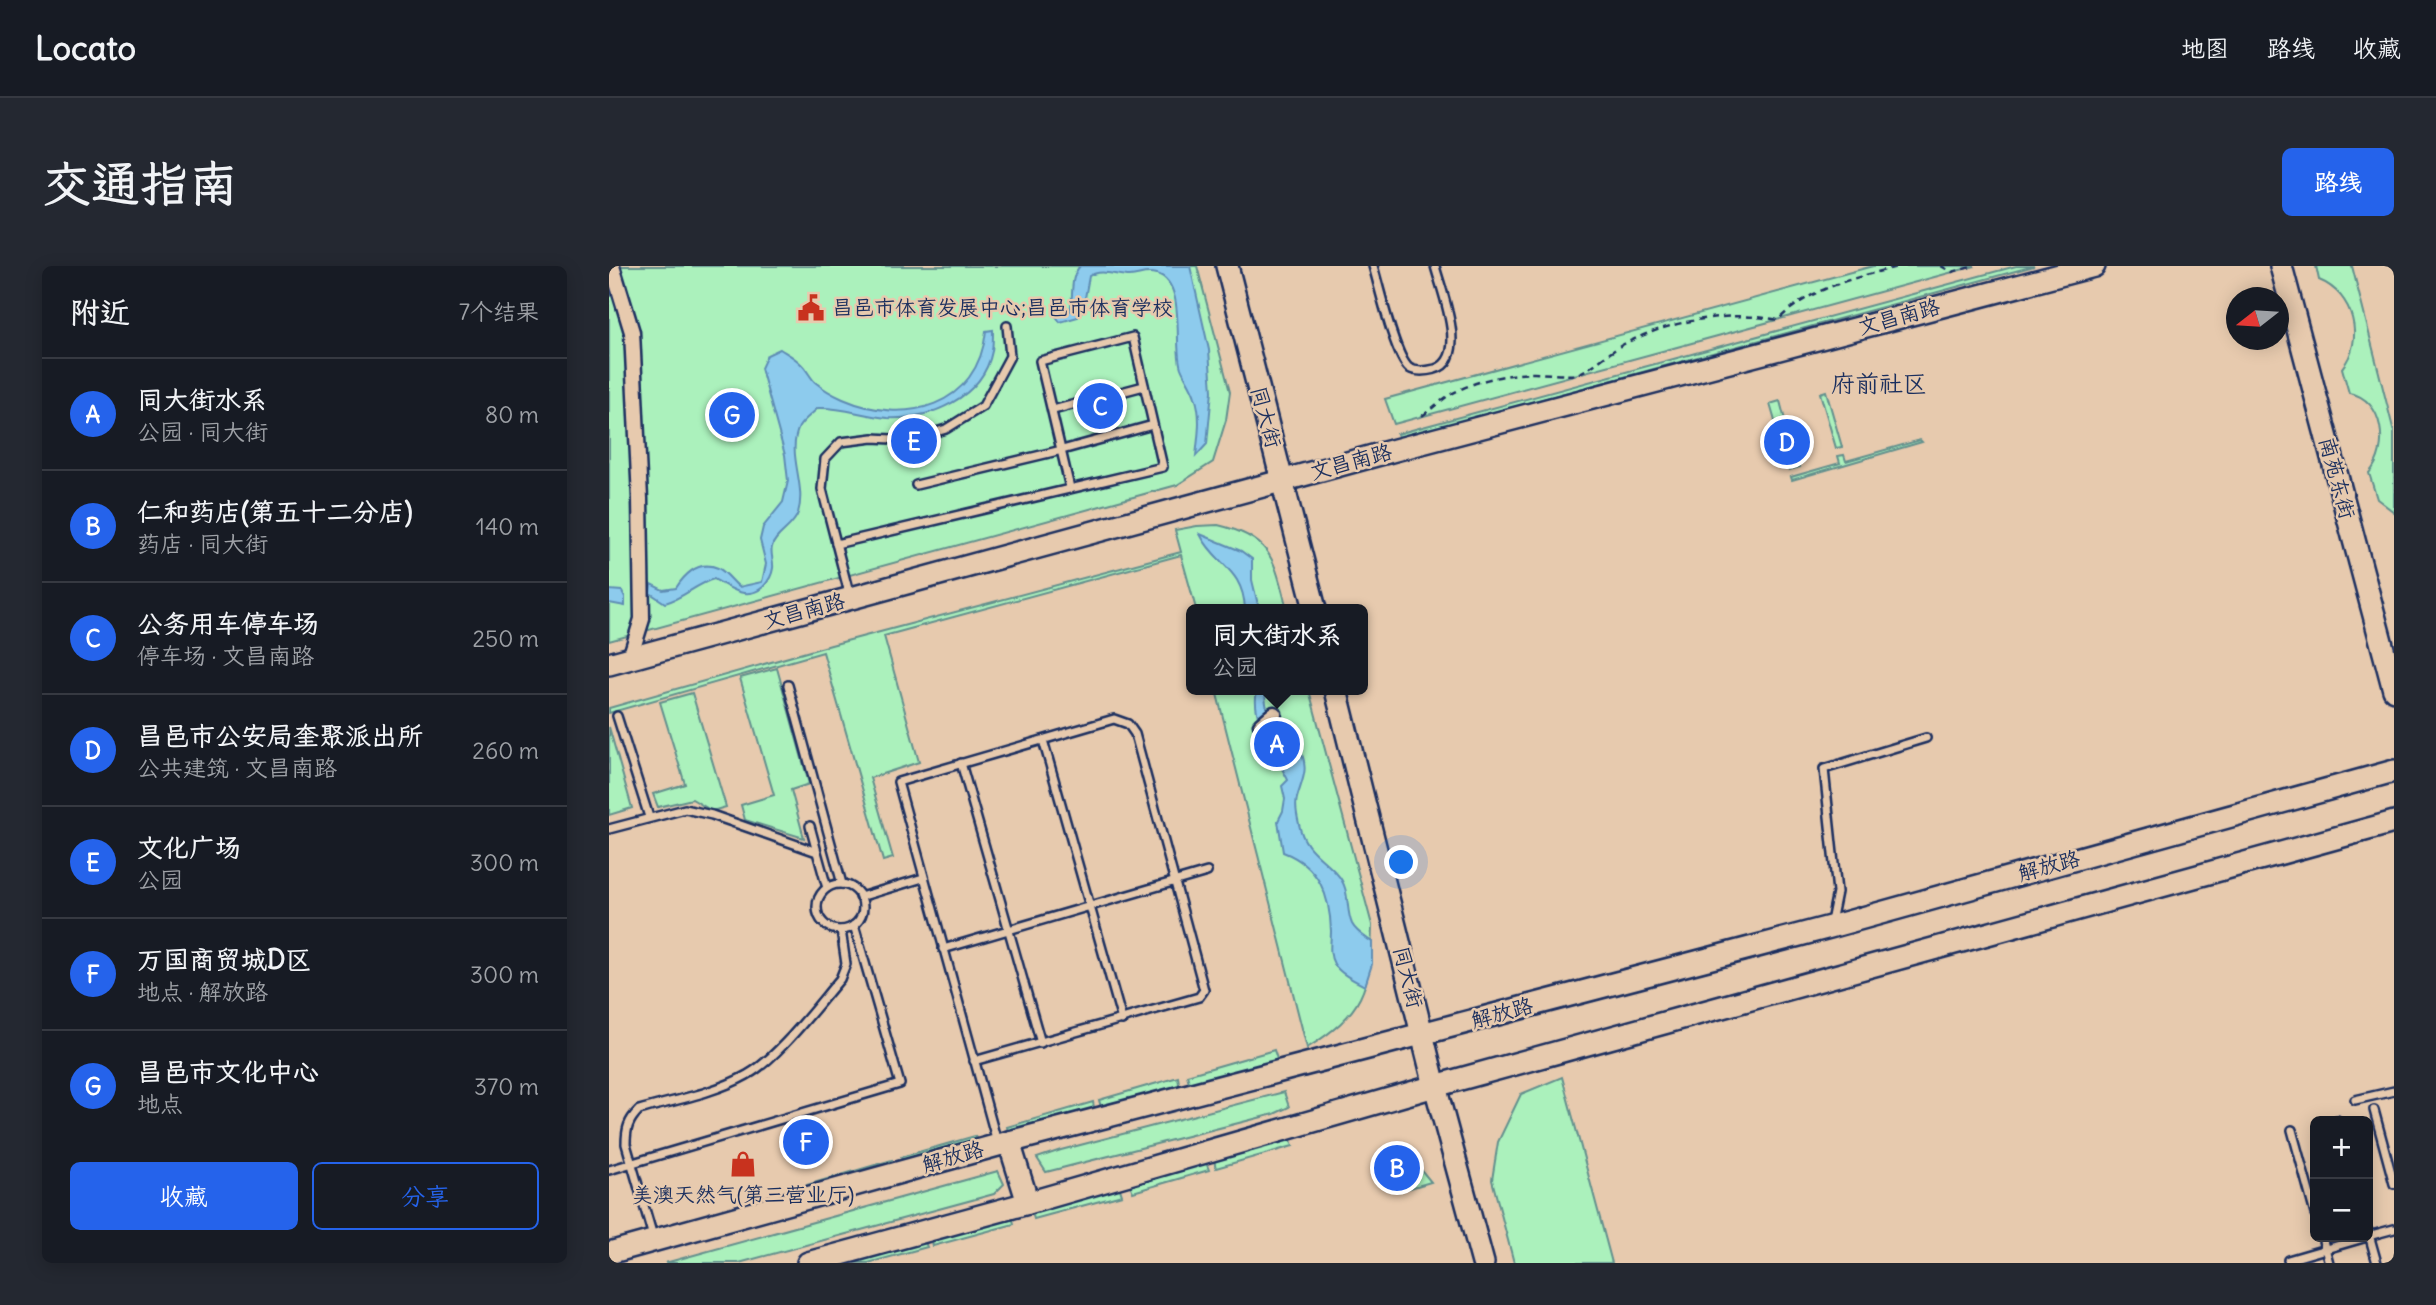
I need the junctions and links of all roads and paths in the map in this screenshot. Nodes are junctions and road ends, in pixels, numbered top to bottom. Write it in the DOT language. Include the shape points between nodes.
graph roads {
  1 [pos="612,266"];
  2 [pos="1227,266"];
  3 [pos="1373,266"];
  4 [pos="1435,266"];
  5 [pos="1901,266"];
  6 [pos="1941,266"];
  7 [pos="1975,266"];
  8 [pos="2094,266"];
  9 [pos="2281,266"];
  10 [pos="1007,326"];
  11 [pos="1144,386"];
  12 [pos="1053,411"];
  13 [pos="1422,416"];
  14 [pos="1153,425"];
  15 [pos="1062,450"];
  16 [pos="1283,481"];
  17 [pos="916,485"];
  18 [pos="1070,488"];
  19 [pos="836,544"];
  20 [pos="850,598"];
  21 [pos="1314,604"];
  22 [pos="619,661"];
  23 [pos="788,685"];
  24 [pos="2394,690"];
  25 [pos="1337,695"];
  26 [pos="1274,714"];
  27 [pos="617,716"];
  28 [pos="1261,725"];
  29 [pos="1926,738"];
  30 [pos="1043,740"];
  31 [pos="961,764"];
  32 [pos="2394,771"];
  33 [pos="649,817"];
  34 [pos="2394,821"];
  35 [pos="810,826"];
  36 [pos="609,829"];
  37 [pos="817,852"];
  38 [pos="1207,872"];
  39 [pos="923,877"];
  40 [pos="1174,881"];
  41 [pos="842,884"];
  42 [pos="827,888"];
  43 [pos="860,897"];
  44 [pos="1089,907"];
  45 [pos="854,925"];
  46 [pos="1830,926"];
  47 [pos="841,930"];
  48 [pos="1009,931"];
  49 [pos="943,949"];
  50 [pos="1122,1020"];
  51 [pos="1422,1034"];
  52 [pos="1041,1043"];
  53 [pos="974,1061"];
  54 [pos="1435,1086"];
  55 [pos="2394,1091"];
  56 [pos="2355,1100"];
  57 [pos="2374,1110"];
  58 [pos="2292,1130"];
  59 [pos="1003,1143"];
  60 [pos="631,1164"];
  61 [pos="609,1170"];
  62 [pos="2394,1184"];
  63 [pos="2310,1196"];
  64 [pos="1028,1203"];
  65 [pos="2394,1229"];
  66 [pos="2373,1234"];
  67 [pos="654,1240"];
  68 [pos="2323,1242"];
  69 [pos="2346,1242"];
  70 [pos="2370,1242"];
  71 [pos="2325,1249"];
  72 [pos="609,1253"];
  73 [pos="2288,1260"];
  74 [pos="808,1263"];
  75 [pos="1483,1263"];
  76 [pos="2329,1263"];
  77 [pos="2377,1263"];
  1 -- 22 [label="street" via="632,332 642,619"];
  2 -- 16 [label="street, 同大街"];
  3 -- 4 [label="lane" via="1398,350 1409,368 1424,372 1442,367 1452,355 1453,335"];
  5 -- 13 [label="path" via="1810,294 1778,320 1756,315 1693,321 1641,335 1576,374 1497,376 1456,391"];
  6 -- 7 [label="path" via="1952,272"];
  8 -- 16 [label="street, 文昌南路"];
  9 -- 24 [label="street, 南苑东街"];
  10 -- 19 [label="lane" via="1010,356 983,406 946,429 911,440 841,442 825,460 822,489"];
  11 -- 12 [label="lane"];
  11 -- 12 [label="lane" via="1133,337 1040,361"];
  11 -- 14 [label="lane"];
  12 -- 15 [label="lane"];
  14 -- 15 [label="lane"];
  14 -- 18 [label="lane" via="1163,467"];
  15 -- 17 [label="lane"];
  15 -- 18 [label="lane"];
  16 -- 20 [label="street, 文昌南路"];
  16 -- 21 [label="street, 同大街"];
  18 -- 19 [label="lane"];
  19 -- 20 [label="lane"];
  20 -- 22 [label="street, 文昌南路"];
  23 -- 41 [label="lane"];
  25 -- 51 [label="street, 同大街"];
  26 -- 28 [label="street"];
  27 -- 33 [label="lane"];
  29 -- 46 [label="lane" via="1824,769 1837,892"];
  30 -- 31 [label="lane"];
  30 -- 40 [label="lane" via="1114,719 1128,724 1135,734"];
  30 -- 44 [label="lane"];
  31 -- 39 [label="lane" via="898,782"];
  31 -- 48 [label="lane"];
  32 -- 46 [label="street, 解放路"];
  33 -- 36 [label="lane"];
  33 -- 37 [label="lane" via="685,809"];
  34 -- 54 [label="street"];
  35 -- 37 [label="lane"];
  37 -- 42 [label="lane"];
  38 -- 40 [label="lane"];
  39 -- 43 [label="lane"];
  39 -- 49 [label="lane"];
  40 -- 44 [label="lane"];
  40 -- 50 [label="lane" via="1203,990 1199,998"];
  41 -- 42 [label="lane"];
  41 -- 43 [label="lane"];
  42 -- 47 [label="lane" via="818,900 818,915 827,926"];
  43 -- 45 [label="lane" via="862,912"];
  44 -- 48 [label="lane"];
  44 -- 50 [label="lane"];
  45 -- 47 [label="lane"];
  45 -- 60 [label="lane" via="900,1084"];
  46 -- 51 [label="street, 解放路"];
  47 -- 60 [label="lane" via="846,964 840,979 766,1062 724,1086 639,1110 625,1129"];
  48 -- 49 [label="lane"];
  48 -- 52 [label="lane"];
  49 -- 53 [label="lane"];
  50 -- 52 [label="lane"];
  51 -- 54 [label="street, 同大街"];
  51 -- 59 [label="street, 解放路"];
  52 -- 53 [label="lane"];
  53 -- 59 [label="lane"];
  54 -- 64 [label="street"];
  54 -- 75 [label="street, 同大街"];
  55 -- 56 [label="lane"];
  57 -- 62 [label="lane"];
  58 -- 63 [label="lane"];
  59 -- 64 [label="street"];
  59 -- 67 [label="street, 解放路"];
  60 -- 61 [label="lane"];
  60 -- 67 [label="lane"];
  64 -- 74 [label="street"];
  65 -- 66 [label="lane"];
  67 -- 72 [label="street, 解放路"];
  68 -- 71 [label="lane"];
  69 -- 71 [label="lane"];
  70 -- 77 [label="lane"];
  71 -- 73 [label="lane"];
  71 -- 76 [label="lane"];
}
